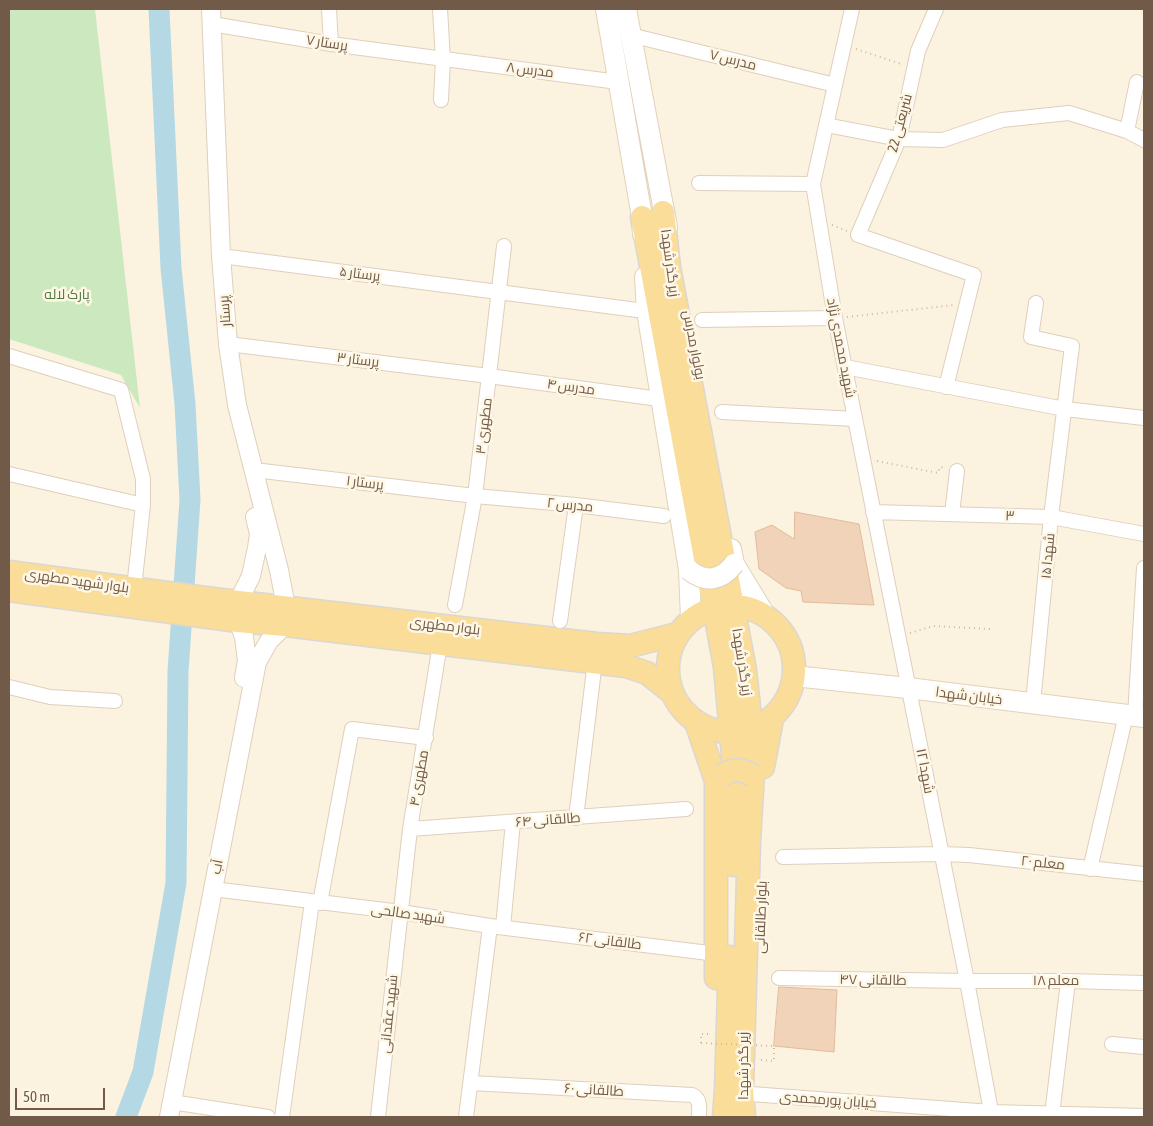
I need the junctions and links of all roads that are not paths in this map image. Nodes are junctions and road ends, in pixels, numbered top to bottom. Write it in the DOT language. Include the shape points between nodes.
graph roads {
  1 [pos="203,9"];
  2 [pos="329,9"];
  3 [pos="440,9"];
  4 [pos="606,9"];
  5 [pos="626,9"];
  6 [pos="852,9"];
  7 [pos="936,9"];
  8 [pos="212,17"];
  9 [pos="630,35"];
  10 [pos="331,44"];
  11 [pos="443,59"];
  12 [pos="618,82"];
  13 [pos="1137,82"];
  14 [pos="835,85"];
  15 [pos="441,100"];
  16 [pos="826,125"];
  17 [pos="1127,131"];
  18 [pos="899,139"];
  19 [pos="1144,140"];
  20 [pos="698,184"];
  21 [pos="812,184"];
  22 [pos="653,214"];
  23 [pos="504,246"];
  24 [pos="221,256"];
  25 [pos="499,292"];
  26 [pos="1036,303"];
  27 [pos="637,310"];
  28 [pos="835,318"];
  29 [pos="702,320"];
  30 [pos="228,344"];
  31 [pos="9,356"];
  32 [pos="845,367"];
  33 [pos="489,376"];
  34 [pos="946,387"];
  35 [pos="652,398"];
  36 [pos="1065,409"];
  37 [pos="722,412"];
  38 [pos="1144,418"];
  39 [pos="855,419"];
  40 [pos="254,470"];
  41 [pos="956,471"];
  42 [pos="9,474"];
  43 [pos="475,496"];
  44 [pos="143,505"];
  45 [pos="576,505"];
  46 [pos="873,512"];
  47 [pos="952,514"];
  48 [pos="664,516"];
  49 [pos="1051,517"];
  50 [pos="1144,534"];
  51 [pos="734,564"];
  52 [pos="1144,568"];
  53 [pos="689,570"];
  54 [pos="9,572"];
  55 [pos="9,590"];
  56 [pos="140,595"];
  57 [pos="455,605"];
  58 [pos="238,611"];
  59 [pos="765,615"];
  60 [pos="286,616"];
  61 [pos="560,621"];
  62 [pos="684,627"];
  63 [pos="440,644"];
  64 [pos="595,662"];
  65 [pos="794,676"];
  66 [pos="9,687"];
  67 [pos="908,688"];
  68 [pos="672,692"];
  69 [pos="115,701"];
  70 [pos="1033,703"];
  71 [pos="1135,716"];
  72 [pos="772,718"];
  73 [pos="696,722"];
  74 [pos="426,738"];
  75 [pos="719,778"];
  76 [pos="757,779"];
  77 [pos="686,809"];
  78 [pos="576,818"];
  79 [pos="513,822"];
  80 [pos="410,829"];
  81 [pos="941,854"];
  82 [pos="783,857"];
  83 [pos="1090,869"];
  84 [pos="1144,874"];
  85 [pos="213,889"];
  86 [pos="316,902"];
  87 [pos="400,912"];
  88 [pos="497,926"];
  89 [pos="717,954"];
  90 [pos="779,978"];
  91 [pos="1068,980"];
  92 [pos="967,981"];
  93 [pos="1144,983"];
  94 [pos="1112,1044"];
  95 [pos="1144,1047"];
  96 [pos="471,1083"];
  97 [pos="751,1094"];
  98 [pos="170,1110"];
  99 [pos="1052,1114"];
  100 [pos="991,1115"];
  101 [pos="1144,1116"];
  102 [pos="159,1117"];
  103 [pos="268,1117"];
  104 [pos="282,1117"];
  105 [pos="378,1117"];
  106 [pos="466,1117"];
  107 [pos="699,1117"];
  108 [pos="715,1117"];
  109 [pos="724,1117"];
  110 [pos="744,1117"];
  111 [pos="750,1117"];
  1 -- 58 [label="street, پرستار" via="216,346 259,534 251,576"];
  2 -- 10 [label="street"];
  3 -- 11 [label="street"];
  4 -- 12 [label="main road, بولوار مدرس"];
  5 -- 9 [label="main road, بولوار مدرس"];
  6 -- 14 [label="street, شهید محمدی نژاد"];
  7 -- 18 [label="street, شریعتی 22" via="918,51"];
  8 -- 10 [label="street, پرستار ۷"];
  8 -- 24 [label="street, پرستار"];
  9 -- 14 [label="street, مدرس ۷"];
  9 -- 22 [label="main road, بولوار مدرس"];
  10 -- 11 [label="street, پرستار ۷"];
  11 -- 12 [label="street, مدرس ۸"];
  11 -- 15 [label="street"];
  12 -- 22 [label="main road, بولوار مدرس"];
  13 -- 17 [label="street"];
  14 -- 16 [label="street, شهید محمدی نژاد"];
  16 -- 18 [label="street"];
  16 -- 21 [label="street, شهید محمدی نژاد"];
  17 -- 18 [label="street" via="1069,114 1002,120 943,140"];
  17 -- 19 [label="street"];
  18 -- 34 [label="street, شریعتی 22" via="858,235 974,275"];
  20 -- 21 [label="street"];
  21 -- 28 [label="street, شهید محمدی نژاد"];
  22 -- 51 [label="main road, بولوار مدرس" via="689,318"];
  22 -- 53 [label="main road, بولوار مدرس" via="647,311"];
  22 -- 109 [label="main road, زیر گذر شهدا" via="725,667 732,740 734,842"];
  22 -- 110 [label="main road, زیر گذر شهدا" via="669,267 745,670 754,754 742,1090"];
  23 -- 25 [label="street, مطهری ۳"];
  24 -- 25 [label="street, پرستار ۵"];
  24 -- 30 [label="street, پرستار"];
  25 -- 27 [label="street, پرستار ۵"];
  25 -- 33 [label="street, مطهری ۳"];
  26 -- 36 [label="street, شهدا ۱۵" via="1031,337 1072,346"];
  28 -- 29 [label="street"];
  28 -- 32 [label="street, شهید محمدی نژاد"];
  30 -- 33 [label="street, پرستار ۳"];
  30 -- 40 [label="street, پرستار" via="237,405"];
  31 -- 44 [label="street" via="122,390 143,479"];
  32 -- 34 [label="street"];
  32 -- 39 [label="street, شهید محمدی نژاد"];
  33 -- 35 [label="street, مدرس ۴"];
  33 -- 43 [label="street, مطهری ۳"];
  34 -- 36 [label="street"];
  36 -- 38 [label="street"];
  36 -- 49 [label="street, شهدا ۱۵"];
  37 -- 39 [label="street"];
  39 -- 46 [label="street, شهید محمدی نژاد"];
  40 -- 43 [label="street, پرستار ۱"];
  40 -- 60 [label="street, پرستار"];
  41 -- 47 [label="street"];
  42 -- 44 [label="street"];
  43 -- 45 [label="street, مدرس ۲"];
  43 -- 57 [label="street, مطهری ۳"];
  44 -- 56 [label="street"];
  45 -- 48 [label="street, مدرس ۲"];
  45 -- 61 [label="street"];
  46 -- 47 [label="street, ۳"];
  46 -- 67 [label="street, شهید محمدی نژاد"];
  47 -- 49 [label="street, ۳"];
  49 -- 50 [label="street, ۳"];
  49 -- 70 [label="street, شهدا ۱۵"];
  51 -- 53 [label="main road, bridge" via="713,579"];
  51 -- 59 [label="main road, بولوار مدرس"];
  52 -- 71 [label="street"];
  53 -- 62 [label="main road, بولوار مدرس"];
  54 -- 56 [label="main road, بلوار شهید مطهری"];
  55 -- 56 [label="main road, بلوار شهید مطهری"];
  56 -- 58 [label="main road, بلوار مطهری"];
  58 -- 60 [label="main road, بلوار مطهری"];
  58 -- 102 [label="street, آب" via="247,660"];
  59 -- 62 [label="main road" via="747,607 716,606"];
  59 -- 65 [label="main road" via="789,642 794,658"];
  60 -- 62 [label="main road, بلوار مطهری" via="630,646"];
  60 -- 63 [label="main road, بلوار مطهری"];
  60 -- 85 [label="street, آب" via="257,662"];
  62 -- 68 [label="main road" via="669,652 667,672"];
  63 -- 64 [label="main road, بلوار مطهری"];
  63 -- 74 [label="street, مطهری ۴"];
  64 -- 68 [label="main road, بلوار مطهری" via="626,666 647,674"];
  64 -- 78 [label="street"];
  65 -- 67 [label="main road, خیابان شهدا"];
  65 -- 72 [label="main road" via="783,707"];
  66 -- 69 [label="street" via="50,697"];
  67 -- 70 [label="main road, خیابان شهدا"];
  67 -- 81 [label="street, ۱۲ شهدا"];
  68 -- 73 [label="main road" via="682,709"];
  70 -- 71 [label="main road, خیابان شهدا"];
  71 -- 83 [label="street"];
  72 -- 73 [label="main road" via="754,729 734,733 715,731"];
  72 -- 76 [label="main road, بلوار طالقانی"];
  73 -- 75 [label="main road"];
  74 -- 80 [label="street, مطهری ۴"];
  74 -- 86 [label="street" via="352,729"];
  75 -- 76 [label="main road, bridge" via="738,770 747,771"];
  75 -- 89 [label="main road"];
  76 -- 97 [label="main road, بلوار طالقانی" via="763,847"];
  77 -- 78 [label="street, طالقانی ۶۴"];
  78 -- 79 [label="street, طالقانی ۶۴"];
  79 -- 80 [label="street, طالقانی ۶۴"];
  79 -- 88 [label="street"];
  80 -- 87 [label="street, مطهری ۴"];
  81 -- 82 [label="street, معلم ۲۰"];
  81 -- 83 [label="street, معلم ۲۰"];
  81 -- 92 [label="street, ۱۲ شهدا"];
  83 -- 84 [label="street, معلم ۲۰"];
  85 -- 86 [label="street, شهید صالحی"];
  85 -- 98 [label="street, آب"];
  86 -- 87 [label="street, شهید صالحی"];
  86 -- 104 [label="street"];
  87 -- 88 [label="street, شهید صالحی"];
  87 -- 105 [label="street, شهید عقدانی"];
  88 -- 89 [label="street, طالقانی ۶۲"];
  88 -- 96 [label="street"];
  89 -- 108 [label="main road" via="708,1038"];
  90 -- 92 [label="street, طالقانی ۴۷"];
  91 -- 92 [label="street, معلم ۱۸"];
  91 -- 93 [label="street, معلم ۱۸"];
  91 -- 99 [label="street"];
  92 -- 100 [label="street, ۱۲ شهدا"];
  94 -- 95 [label="street"];
  96 -- 106 [label="street"];
  96 -- 107 [label="street, طالقانی ۶۰" via="692,1095 699,1102"];
  97 -- 100 [label="street, خیابان پورمحمدی"];
  97 -- 111 [label="main road, بلوار طالقانی"];
  98 -- 103 [label="street"];
  99 -- 100 [label="street, خیابان پورمحمدی"];
  99 -- 101 [label="street, خیابان پورمحمدی"];
}
